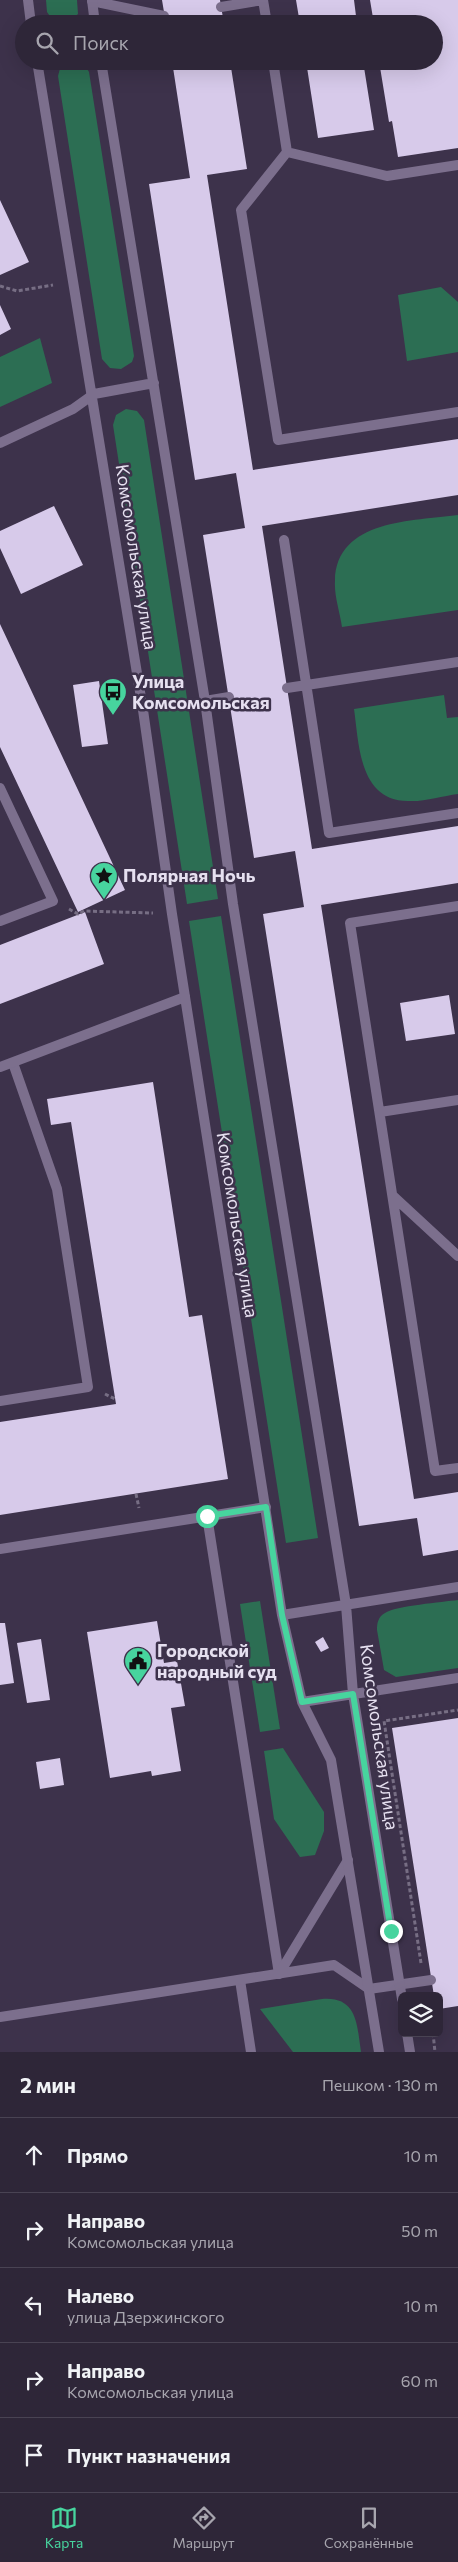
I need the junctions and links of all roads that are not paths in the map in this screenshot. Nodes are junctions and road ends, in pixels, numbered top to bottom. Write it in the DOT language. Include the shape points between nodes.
graph roads {
  1 [pos="28,0"];
  2 [pos="92,0"];
  3 [pos="263,0"];
  4 [pos="221,7"];
  5 [pos="30,15"];
  6 [pos="94,15"];
  7 [pos="160,15"];
  8 [pos="266,15"];
  9 [pos="39,70"];
  10 [pos="103,70"];
  11 [pos="274,70"];
  12 [pos="287,152"];
  13 [pos="458,164"];
  14 [pos="154,383"];
  15 [pos="94,394"];
  16 [pos="458,412"];
  17 [pos="0,443"];
  18 [pos="284,540"];
  19 [pos="458,662"];
  20 [pos="307,685"];
  21 [pos="287,688"];
  22 [pos="229,697"];
  23 [pos="205,701"];
  24 [pos="0,788"];
  25 [pos="458,813"];
  26 [pos="458,906"];
  27 [pos="0,921"];
  28 [pos="185,997"];
  29 [pos="13,1063"];
  30 [pos="0,1067"];
  31 [pos="458,1100"];
  32 [pos="380,1112"];
  33 [pos="393,1196"];
  34 [pos="458,1256"];
  35 [pos="0,1400"];
  36 [pos="458,1468"];
  37 [pos="266,1507"];
  38 [pos="207,1516"];
  39 [pos="0,1549"];
  40 [pos="458,1587"];
  41 [pos="346,1604"];
  42 [pos="282,1615"];
  43 [pos="458,1678"];
  44 [pos="353,1694"];
  45 [pos="302,1702"];
  46 [pos="348,1860"];
  47 [pos="279,1974"];
  48 [pos="240,1980"];
  49 [pos="428,1980"];
  50 [pos="399,1984"];
  51 [pos="369,1989"];
  52 [pos="401,1992"];
  53 [pos="0,2017"];
  54 [pos="408,2037"];
  55 [pos="251,2052"];
  56 [pos="379,2052"];
  57 [pos="410,2052"];
  1 -- 5 [label="street"];
  2 -- 6 [label="street"];
  2 -- 7 [label="street"];
  3 -- 4 [label="street"];
  3 -- 8 [label="street"];
  9 -- 15 [label="street, Комсомольская улица"];
  10 -- 14 [label="street, Комсомольская улица"];
  11 -- 12 [label="street"];
  12 -- 13 [label="street" via="387,176"];
  12 -- 16 [label="street" via="241,210 278,440"];
  14 -- 15 [label="street"];
  14 -- 23 [label="street, Комсомольская улица"];
  15 -- 17 [label="street" via="73,409"];
  15 -- 28 [label="street, Комсомольская улица"];
  18 -- 20 [label="street"];
  19 -- 20 [label="street"];
  20 -- 21 [label="street"];
  20 -- 25 [label="street" via="329,833"];
  22 -- 23 [label="street"];
  23 -- 41 [label="street, Комсомольская улица" via="235,913"];
  24 -- 27 [label="street" via="53,901"];
  26 -- 32 [label="street" via="350,923"];
  28 -- 29 [label="street"];
  28 -- 37 [label="street, Комсомольская улица"];
  29 -- 30 [label="street"];
  29 -- 35 [label="street" via="57,1189 88,1387"];
  31 -- 32 [label="street"];
  32 -- 33 [label="street"];
  33 -- 34 [label="street"];
  33 -- 36 [label="street" via="436,1471"];
  37 -- 38 [label="street"];
  37 -- 42 [label="street, Комсомольская улица"];
  38 -- 39 [label="street"];
  38 -- 47 [label="street"];
  40 -- 41 [label="street"];
  41 -- 42 [label="street"];
  41 -- 44 [label="street, Комсомольская улица"];
  42 -- 45 [label="street, Комсомольская улица"];
  43 -- 44 [label="street"];
  44 -- 45 [label="street"];
  44 -- 50 [label="street, Комсомольская улица"];
  45 -- 46 [label="street, Комсомольская улица" via="331,1760"];
  46 -- 47 [label="street"];
  46 -- 51 [label="street, Комсомольская улица"];
  47 -- 48 [label="street"];
  47 -- 51 [label="street" via="334,1965"];
  48 -- 53 [label="street"];
  48 -- 55 [label="street"];
  49 -- 50 [label="street"];
  50 -- 51 [label="street"];
  50 -- 52 [label="street, Комсомольская улица"];
  51 -- 56 [label="street, Комсомольская улица"];
  54 -- 57 [label="street"];
}
